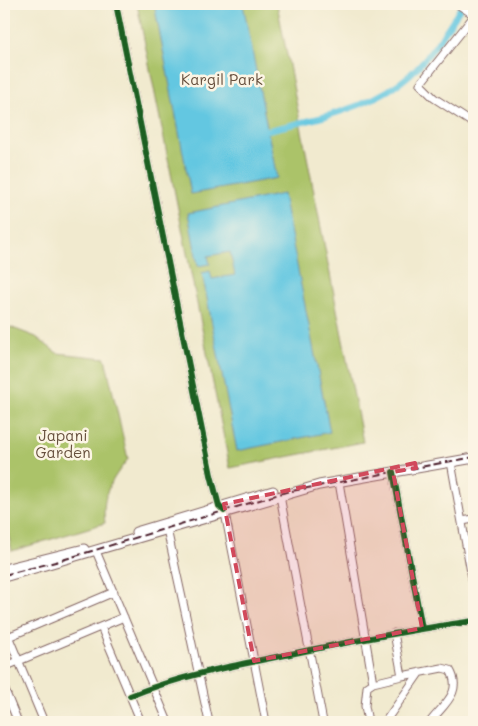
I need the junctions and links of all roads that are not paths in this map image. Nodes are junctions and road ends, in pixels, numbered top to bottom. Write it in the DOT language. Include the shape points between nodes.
graph roads {
  1 [pos="116,4"];
  2 [pos="468,4"];
  3 [pos="474,14"];
  4 [pos="474,124"];
  5 [pos="474,452"];
  6 [pos="474,458"];
  7 [pos="451,462"];
  8 [pos="416,465"];
  9 [pos="393,472"];
  10 [pos="338,482"];
  11 [pos="280,496"];
  12 [pos="222,507"];
  13 [pos="474,519"];
  14 [pos="462,521"];
  15 [pos="167,529"];
  16 [pos="96,551"];
  17 [pos="4,569"];
  18 [pos="473,570"];
  19 [pos="4,577"];
  20 [pos="474,588"];
  21 [pos="114,592"];
  22 [pos="124,617"];
  23 [pos="474,620"];
  24 [pos="4,626"];
  25 [pos="101,627"];
  26 [pos="422,628"];
  27 [pos="394,633"];
  28 [pos="8,637"];
  29 [pos="365,639"];
  30 [pos="309,650"];
  31 [pos="18,660"];
  32 [pos="254,661"];
  33 [pos="4,667"];
  34 [pos="420,672"];
  35 [pos="200,673"];
  36 [pos="402,676"];
  37 [pos="373,682"];
  38 [pos="154,686"];
  39 [pos="4,688"];
  40 [pos="130,696"];
  41 [pos="18,722"];
  42 [pos="44,722"];
  43 [pos="141,722"];
  44 [pos="168,722"];
  45 [pos="209,722"];
  46 [pos="266,722"];
  47 [pos="323,722"];
  48 [pos="368,722"];
  49 [pos="385,722"];
  50 [pos="430,722"];
  1 -- 12 [label="street"];
  2 -- 3 [label="highway"];
  3 -- 4 [label="street" via="420,84 434,98"];
  5 -- 8 [label="main road"];
  6 -- 7 [label="main road"];
  7 -- 8 [label="main road"];
  7 -- 14 [label="street"];
  8 -- 9 [label="main road"];
  8 -- 12 [label="main road" via="318,480"];
  9 -- 10 [label="main road"];
  9 -- 26 [label="street"];
  10 -- 11 [label="main road"];
  10 -- 29 [label="street"];
  11 -- 12 [label="main road"];
  11 -- 30 [label="street"];
  12 -- 15 [label="main road"];
  12 -- 17 [label="main road"];
  12 -- 32 [label="street"];
  13 -- 14 [label="street"];
  14 -- 18 [label="street"];
  15 -- 16 [label="main road"];
  15 -- 35 [label="street"];
  16 -- 19 [label="main road"];
  16 -- 21 [label="street"];
  18 -- 20 [label="street"];
  21 -- 22 [label="street"];
  21 -- 28 [label="street"];
  22 -- 25 [label="street"];
  22 -- 38 [label="street"];
  23 -- 26 [label="street"];
  24 -- 28 [label="street"];
  25 -- 31 [label="street"];
  25 -- 40 [label="street"];
  26 -- 27 [label="street"];
  27 -- 29 [label="street"];
  27 -- 36 [label="street"];
  28 -- 31 [label="street"];
  29 -- 30 [label="street"];
  29 -- 37 [label="street"];
  30 -- 32 [label="street"];
  30 -- 47 [label="street"];
  31 -- 33 [label="street"];
  31 -- 42 [label="street"];
  32 -- 35 [label="street"];
  32 -- 46 [label="street"];
  34 -- 36 [label="street"];
  34 -- 49 [label="street"];
  34 -- 50 [label="street" via="448,668 456,681 455,690"];
  35 -- 38 [label="street"];
  35 -- 45 [label="street"];
  36 -- 37 [label="street"];
  37 -- 48 [label="street" via="365,691"];
  38 -- 40 [label="street"];
  38 -- 44 [label="street"];
  39 -- 41 [label="street"];
  40 -- 43 [label="street"];
}
